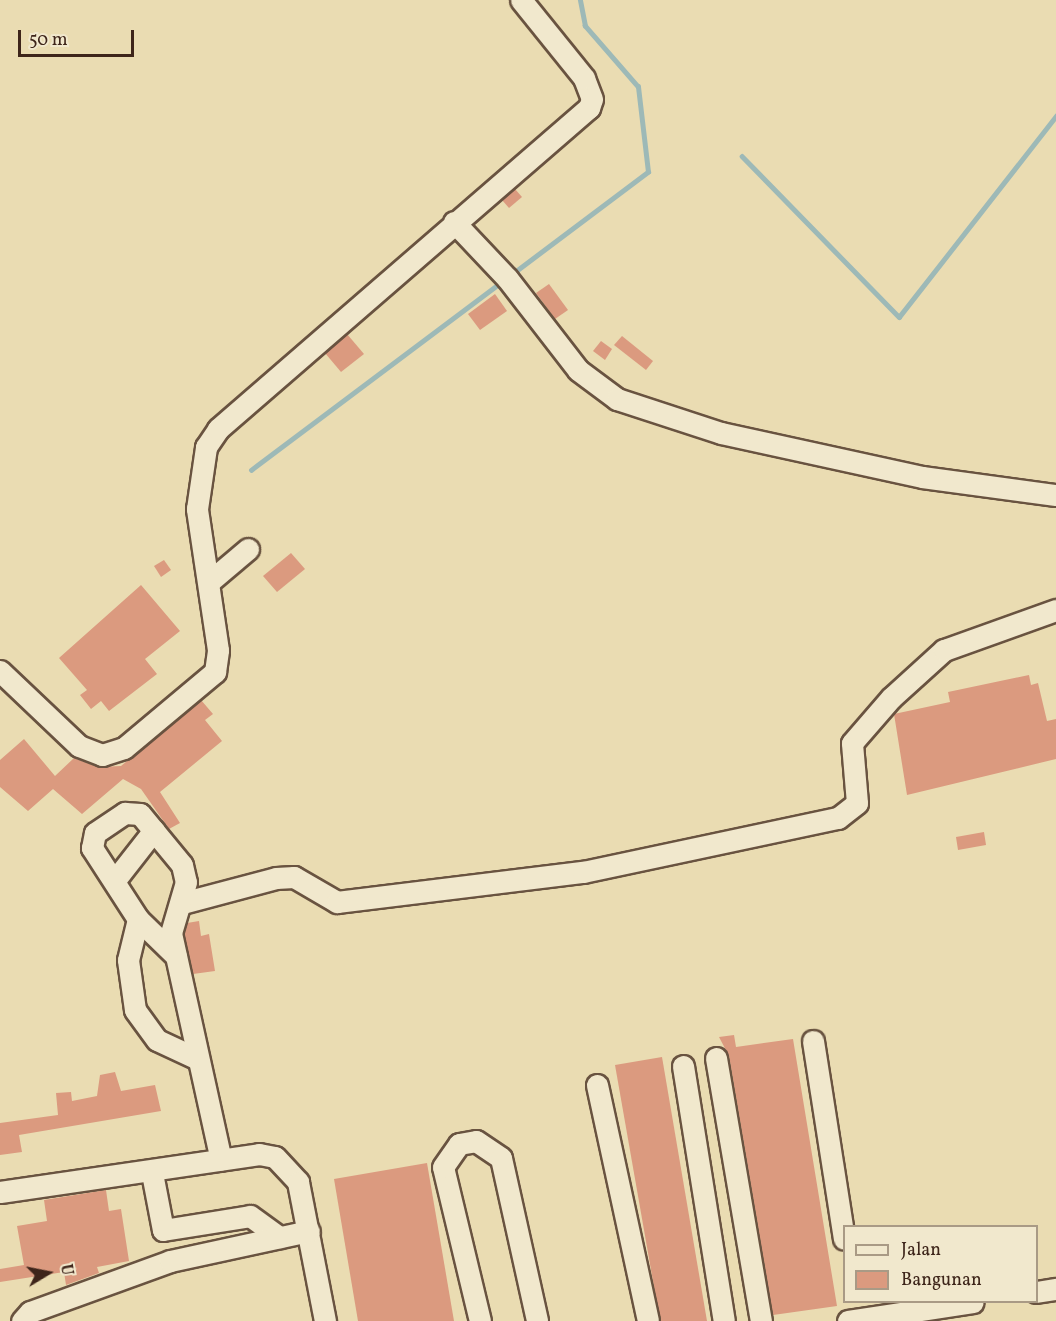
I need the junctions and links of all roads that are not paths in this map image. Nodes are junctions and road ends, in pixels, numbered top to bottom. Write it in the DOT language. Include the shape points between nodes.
graph roads {
  1 [pos="521,0"];
  2 [pos="454,222"];
  3 [pos="1056,495"];
  4 [pos="248,549"];
  5 [pos="209,582"];
  6 [pos="1056,610"];
  7 [pos="0,671"];
  8 [pos="154,830"];
  9 [pos="115,880"];
  10 [pos="182,903"];
  11 [pos="138,919"];
  12 [pos="176,956"];
  13 [pos="813,1041"];
  14 [pos="716,1058"];
  15 [pos="198,1059"];
  16 [pos="683,1066"];
  17 [pos="597,1085"];
  18 [pos="221,1160"];
  19 [pos="152,1173"];
  20 [pos="0,1192"];
  21 [pos="163,1230"];
  22 [pos="309,1231"];
  23 [pos="843,1233"];
  24 [pos="279,1237"];
  25 [pos="170,1261"];
  26 [pos="1056,1289"];
  27 [pos="1038,1292"];
  28 [pos="964,1303"];
  29 [pos="853,1314"];
  30 [pos="22,1321"];
  31 [pos="325,1321"];
  32 [pos="480,1321"];
  33 [pos="537,1321"];
  34 [pos="648,1321"];
  35 [pos="724,1321"];
  36 [pos="761,1321"];
  1 -- 2 [label="lane" via="584,78 592,99 575,122"];
  2 -- 3 [label="lane" via="507,278 578,370 617,399 754,441 922,477"];
  2 -- 5 [label="lane" via="218,429 206,447 196,509"];
  4 -- 5 [label="lane"];
  5 -- 7 [label="lane" via="218,651 215,672 113,754 79,746"];
  6 -- 10 [label="lane" via="944,650 891,698 852,743 857,803 838,818 583,872 337,902 294,877 276,878"];
  8 -- 9 [label="lane"];
  8 -- 9 [label="lane" via="140,814 125,813 95,833 92,848"];
  8 -- 10 [label="lane" via="182,865 186,882"];
  9 -- 11 [label="lane"];
  10 -- 12 [label="lane" via="171,933"];
  11 -- 12 [label="lane"];
  11 -- 15 [label="lane" via="128,960 135,1010 157,1040"];
  12 -- 15 [label="lane"];
  13 -- 23 [label="lane"];
  14 -- 36 [label="lane"];
  15 -- 18 [label="lane"];
  16 -- 35 [label="lane"];
  17 -- 34 [label="lane"];
  18 -- 19 [label="lane"];
  18 -- 22 [label="lane" via="259,1154 289,1167"];
  19 -- 20 [label="lane"];
  19 -- 21 [label="lane"];
  21 -- 24 [label="lane" via="250,1216"];
  21 -- 25 [label="lane"];
  22 -- 24 [label="lane"];
  22 -- 31 [label="lane"];
  24 -- 25 [label="lane"];
  25 -- 30 [label="lane" via="30,1312"];
  26 -- 27 [label="lane"];
  28 -- 29 [label="lane"];
  32 -- 33 [label="lane" via="443,1167 459,1144 476,1141 501,1158"];
}
